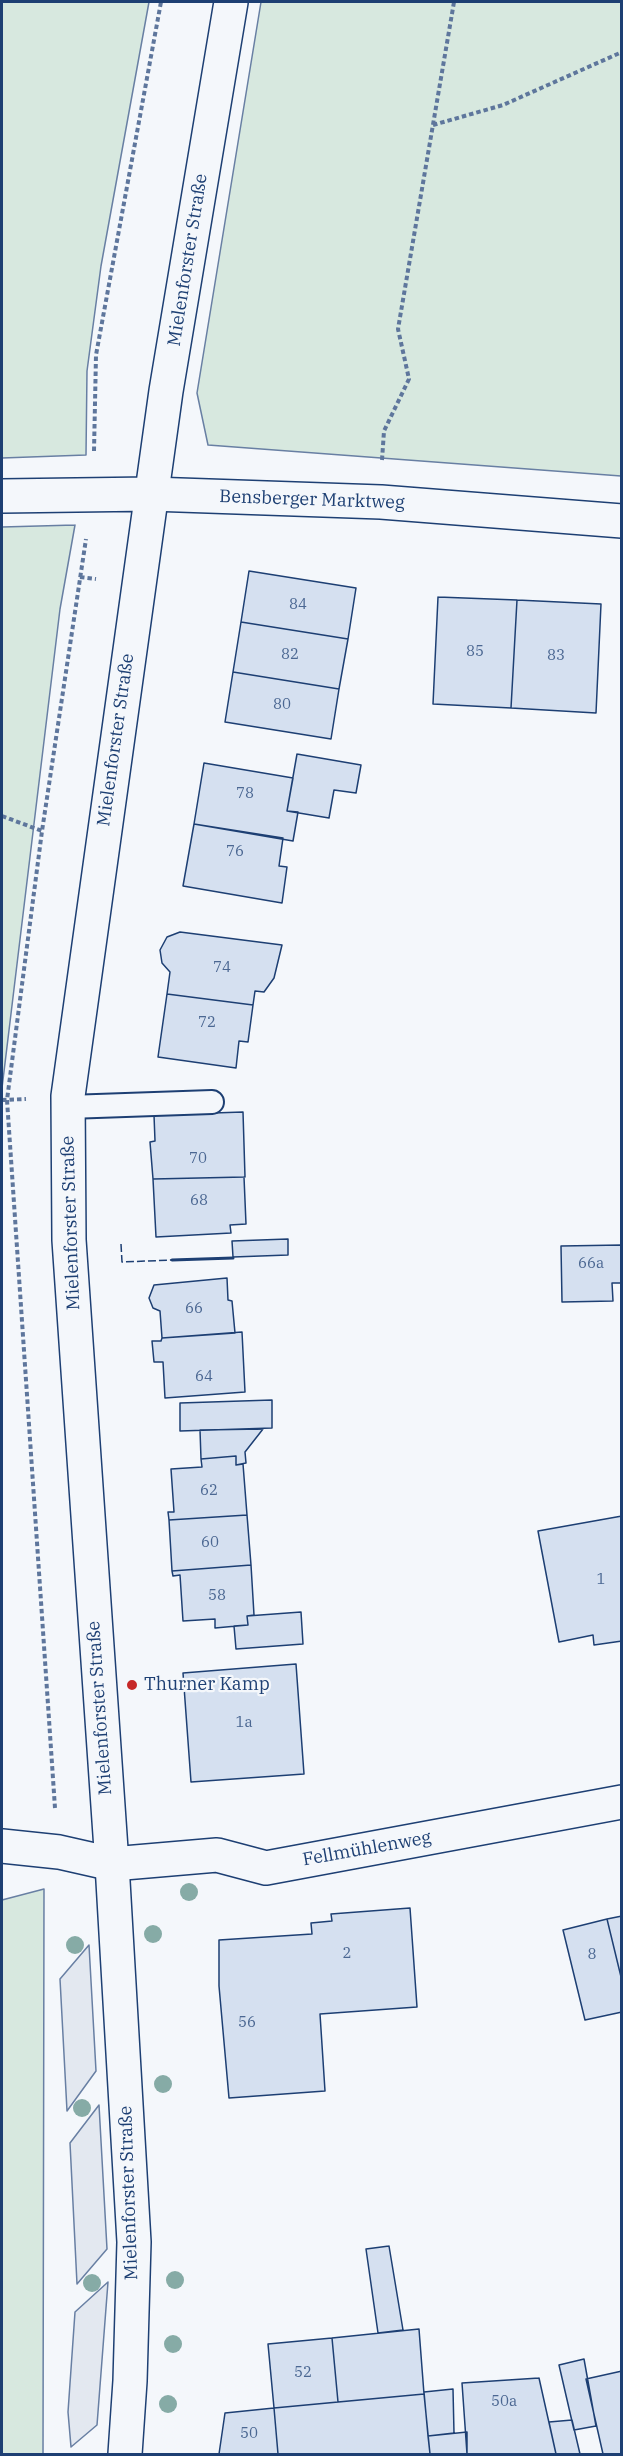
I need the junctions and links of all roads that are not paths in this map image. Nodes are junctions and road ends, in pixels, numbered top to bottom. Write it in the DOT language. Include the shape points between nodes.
graph roads {
  1 [pos="231,2"];
  2 [pos="151,494"];
  3 [pos="2,496"];
  4 [pos="621,521"];
  5 [pos="212,1102"];
  6 [pos="68,1107"];
  7 [pos="621,1802"];
  8 [pos="2,1846"];
  9 [pos="112,1864"];
  10 [pos="125,2454"];
  1 -- 2 [label="street, Mielenforster Straße"];
  2 -- 3 [label="street, Bensberger Marktweg"];
  2 -- 4 [label="street, Bensberger Marktweg" via="381,502"];
  2 -- 6 [label="street, Mielenforster Straße" via="76,1024"];
  5 -- 6 [label="lane"];
  6 -- 9 [label="street, Mielenforster Straße" via="69,1240"];
  7 -- 9 [label="street, Fellmühlenweg" via="267,1868 217,1855"];
  8 -- 9 [label="street" via="59,1852"];
  9 -- 10 [label="street, Mielenforster Straße" via="134,2242"];
}
